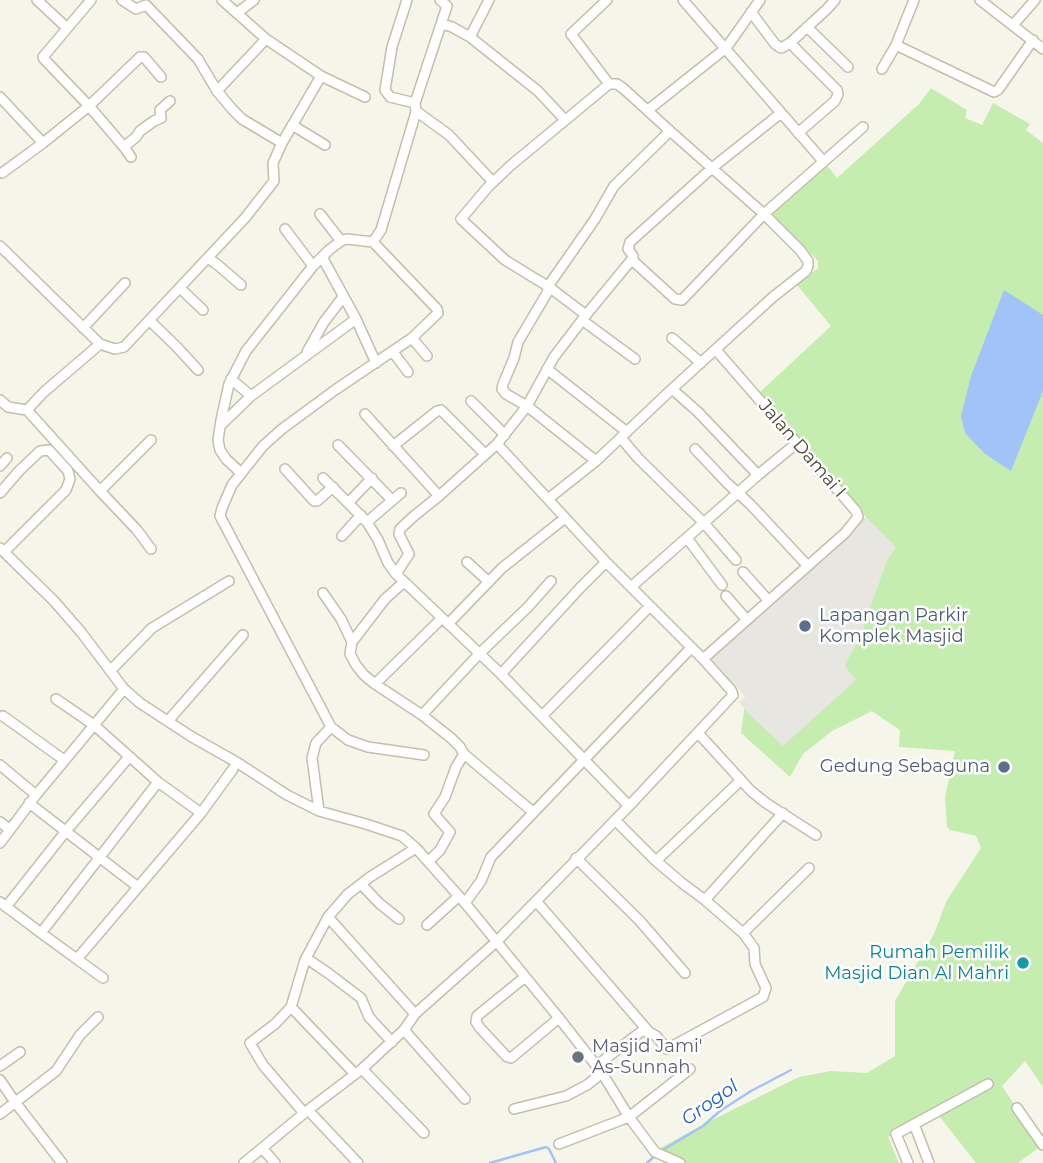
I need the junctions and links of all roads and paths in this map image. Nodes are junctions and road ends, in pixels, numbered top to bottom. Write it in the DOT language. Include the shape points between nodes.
graph roads {
  1 [pos="37,0"];
  2 [pos="92,0"];
  3 [pos="122,0"];
  4 [pos="222,0"];
  5 [pos="254,0"];
  6 [pos="407,0"];
  7 [pos="440,0"];
  8 [pos="489,0"];
  9 [pos="607,0"];
  10 [pos="683,0"];
  11 [pos="760,0"];
  12 [pos="835,0"];
  13 [pos="914,0"];
  14 [pos="980,0"];
  15 [pos="1035,0"];
  16 [pos="751,12"];
  17 [pos="237,13"];
  18 [pos="442,24"];
  19 [pos="1013,24"];
  20 [pos="807,27"];
  21 [pos="66,28"];
  22 [pos="470,37"];
  23 [pos="266,39"];
  24 [pos="790,43"];
  25 [pos="896,45"];
  26 [pos="1039,45"];
  27 [pos="726,48"];
  28 [pos="848,67"];
  29 [pos="882,69"];
  30 [pos="321,76"];
  31 [pos="162,77"];
  32 [pos="610,84"];
  33 [pos="217,90"];
  34 [pos="0,97"];
  35 [pos="365,97"];
  36 [pos="170,101"];
  37 [pos="89,106"];
  38 [pos="416,107"];
  39 [pos="648,110"];
  40 [pos="780,113"];
  41 [pos="565,120"];
  42 [pos="292,125"];
  43 [pos="863,127"];
  44 [pos="670,131"];
  45 [pos="798,133"];
  46 [pos="43,143"];
  47 [pos="282,143"];
  48 [pos="325,145"];
  49 [pos="124,147"];
  50 [pos="131,157"];
  51 [pos="823,161"];
  52 [pos="712,168"];
  53 [pos="1,173"];
  54 [pos="493,182"];
  55 [pos="320,214"];
  56 [pos="764,214"];
  57 [pos="285,229"];
  58 [pos="341,241"];
  59 [pos="373,242"];
  60 [pos="0,246"];
  61 [pos="322,257"];
  62 [pos="208,258"];
  63 [pos="632,260"];
  64 [pos="313,266"];
  65 [pos="125,283"];
  66 [pos="240,285"];
  67 [pos="549,287"];
  68 [pos="180,288"];
  69 [pos="343,297"];
  70 [pos="203,310"];
  71 [pos="584,317"];
  72 [pos="356,320"];
  73 [pos="149,321"];
  74 [pos="83,328"];
  75 [pos="412,338"];
  76 [pos="672,338"];
  77 [pos="100,345"];
  78 [pos="716,350"];
  79 [pos="393,352"];
  80 [pos="427,356"];
  81 [pos="304,357"];
  82 [pos="635,359"];
  83 [pos="376,363"];
  84 [pos="701,363"];
  85 [pos="547,369"];
  86 [pos="198,370"];
  87 [pos="408,372"];
  88 [pos="231,379"];
  89 [pos="672,388"];
  90 [pos="251,396"];
  91 [pos="0,400"];
  92 [pos="471,401"];
  93 [pos="527,406"];
  94 [pos="27,410"];
  95 [pos="365,414"];
  96 [pos="220,427"];
  97 [pos="505,435"];
  98 [pos="624,435"];
  99 [pos="151,439"];
  100 [pos="797,443"];
  101 [pos="497,444"];
  102 [pos="338,445"];
  103 [pos="393,446"];
  104 [pos="695,449"];
  105 [pos="485,454"];
  106 [pos="7,458"];
  107 [pos="596,461"];
  108 [pos="0,466"];
  109 [pos="285,469"];
  110 [pos="241,473"];
  111 [pos="758,475"];
  112 [pos="323,478"];
  113 [pos="372,478"];
  114 [pos="333,487"];
  115 [pos="100,491"];
  116 [pos="0,493"];
  117 [pos="401,493"];
  118 [pos="738,493"];
  119 [pos="439,496"];
  120 [pos="548,499"];
  121 [pos="392,500"];
  122 [pos="348,503"];
  123 [pos="364,518"];
  124 [pos="565,518"];
  125 [pos="704,523"];
  126 [pos="342,536"];
  127 [pos="687,538"];
  128 [pos="151,549"];
  129 [pos="2,550"];
  130 [pos="736,560"];
  131 [pos="467,562"];
  132 [pos="606,562"];
  133 [pos="807,565"];
  134 [pos="743,572"];
  135 [pos="396,574"];
  136 [pos="551,581"];
  137 [pos="229,582"];
  138 [pos="404,582"];
  139 [pos="489,582"];
  140 [pos="722,585"];
  141 [pos="631,587"];
  142 [pos="323,593"];
  143 [pos="726,596"];
  144 [pos="768,600"];
  145 [pos="650,606"];
  146 [pos="747,620"];
  147 [pos="445,621"];
  148 [pos="243,635"];
  149 [pos="352,642"];
  150 [pos="691,648"];
  151 [pos="479,654"];
  152 [pos="703,659"];
  153 [pos="110,671"];
  154 [pos="501,674"];
  155 [pos="375,684"];
  156 [pos="124,689"];
  157 [pos="56,699"];
  158 [pos="422,715"];
  159 [pos="3,716"];
  160 [pos="542,716"];
  161 [pos="168,721"];
  162 [pos="94,725"];
  163 [pos="331,727"];
  164 [pos="698,733"];
  165 [pos="464,754"];
  166 [pos="424,755"];
  167 [pos="129,757"];
  168 [pos="584,759"];
  169 [pos="64,760"];
  170 [pos="0,765"];
  171 [pos="233,769"];
  172 [pos="741,780"];
  173 [pos="158,782"];
  174 [pos="36,795"];
  175 [pos="29,803"];
  176 [pos="629,806"];
  177 [pos="319,811"];
  178 [pos="533,812"];
  179 [pos="201,813"];
  180 [pos="783,813"];
  181 [pos="615,820"];
  182 [pos="0,822"];
  183 [pos="10,830"];
  184 [pos="66,831"];
  185 [pos="816,835"];
  186 [pos="0,842"];
  187 [pos="416,848"];
  188 [pos="100,858"];
  189 [pos="576,859"];
  190 [pos="429,861"];
  191 [pos="656,861"];
  192 [pos="809,868"];
  193 [pos="361,884"];
  194 [pos="138,887"];
  195 [pos="462,900"];
  196 [pos="705,900"];
  197 [pos="537,901"];
  198 [pos="3,904"];
  199 [pos="328,917"];
  200 [pos="399,919"];
  201 [pos="427,925"];
  202 [pos="41,933"];
  203 [pos="743,933"];
  204 [pos="496,942"];
  205 [pos="306,958"];
  206 [pos="78,959"];
  207 [pos="685,973"];
  208 [pos="525,977"];
  209 [pos="103,978"];
  210 [pos="292,1007"];
  211 [pos="415,1014"];
  212 [pos="98,1017"];
  213 [pos="559,1018"];
  214 [pos="404,1030"];
  215 [pos="649,1032"];
  216 [pos="391,1042"];
  217 [pos="20,1052"];
  218 [pos="0,1066"];
  219 [pos="690,1069"];
  220 [pos="599,1070"];
  221 [pos="359,1072"];
  222 [pos="988,1084"];
  223 [pos="2,1087"];
  224 [pos="465,1098"];
  225 [pos="15,1102"];
  226 [pos="1017,1108"];
  227 [pos="513,1109"];
  228 [pos="306,1112"];
  229 [pos="0,1114"];
  230 [pos="629,1116"];
  231 [pos="914,1125"];
  232 [pos="424,1133"];
  233 [pos="559,1144"];
  234 [pos="1043,1145"];
  235 [pos="263,1149"];
  236 [pos="62,1163"];
  237 [pos="244,1163"];
  238 [pos="275,1163"];
  239 [pos="358,1163"];
  240 [pos="680,1163"];
  241 [pos="908,1163"];
  242 [pos="929,1163"];
  1 -- 21 [label="street"];
  2 -- 21 [label="street"];
  3 -- 33 [label="street" via="136,9 146,5 198,59"];
  4 -- 17 [label="street"];
  5 -- 17 [label="street"];
  6 -- 38 [label="street" via="385,90 390,97"];
  7 -- 18 [label="street" via="447,4"];
  8 -- 22 [label="street"];
  9 -- 32 [label="street" via="571,34"];
  10 -- 27 [label="street"];
  11 -- 16 [label="street"];
  12 -- 20 [label="street"];
  13 -- 25 [label="street"];
  14 -- 19 [label="street"];
  15 -- 19 [label="street"];
  16 -- 24 [label="street" via="778,47"];
  16 -- 27 [label="street"];
  17 -- 23 [label="street"];
  18 -- 22 [label="street"];
  18 -- 38 [label="street"];
  19 -- 26 [label="street"];
  20 -- 24 [label="street"];
  20 -- 28 [label="street"];
  21 -- 37 [label="street" via="44,59"];
  22 -- 41 [label="street" via="538,91"];
  23 -- 30 [label="street"];
  23 -- 33 [label="street"];
  24 -- 45 [label="street" via="838,94"];
  25 -- 26 [label="street" via="994,92"];
  25 -- 29 [label="street"];
  27 -- 39 [label="street"];
  27 -- 40 [label="street"];
  30 -- 35 [label="street"];
  30 -- 42 [label="street"];
  31 -- 37 [label="street" via="140,57"];
  32 -- 39 [label="street" via="624,89"];
  32 -- 41 [label="street"];
  33 -- 47 [label="street" via="242,119"];
  34 -- 46 [label="street"];
  36 -- 49 [label="street" via="160,110 161,118"];
  37 -- 46 [label="street"];
  37 -- 49 [label="street"];
  38 -- 54 [label="street"];
  38 -- 59 [label="street" via="381,230"];
  39 -- 44 [label="street"];
  40 -- 45 [label="street"];
  40 -- 52 [label="street"];
  41 -- 54 [label="street"];
  42 -- 47 [label="street"];
  42 -- 48 [label="street"];
  43 -- 51 [label="street"];
  44 -- 52 [label="street"];
  44 -- 67 [label="street" via="614,186"];
  45 -- 51 [label="street"];
  46 -- 53 [label="street"];
  47 -- 62 [label="street" via="273,163 274,181"];
  49 -- 50 [label="street"];
  51 -- 56 [label="street"];
  52 -- 56 [label="street"];
  52 -- 63 [label="street" via="630,242"];
  54 -- 67 [label="street" via="461,219 505,260"];
  55 -- 58 [label="street"];
  56 -- 63 [label="street" via="682,300 675,299"];
  56 -- 78 [label="street" via="800,250 808,266"];
  57 -- 64 [label="street"];
  58 -- 59 [label="street"];
  58 -- 61 [label="street"];
  59 -- 75 [label="street" via="437,309 436,316"];
  60 -- 74 [label="street"];
  61 -- 64 [label="street"];
  61 -- 69 [label="street"];
  62 -- 66 [label="street"];
  62 -- 68 [label="street"];
  63 -- 71 [label="street"];
  64 -- 88 [label="street" via="246,351"];
  65 -- 74 [label="street"];
  67 -- 71 [label="street"];
  67 -- 93 [label="street" via="518,342 502,389"];
  68 -- 70 [label="street"];
  68 -- 73 [label="street"];
  69 -- 72 [label="street"];
  69 -- 81 [label="street"];
  71 -- 82 [label="street"];
  71 -- 85 [label="street"];
  72 -- 81 [label="street"];
  72 -- 83 [label="street"];
  73 -- 77 [label="street" via="124,347"];
  73 -- 86 [label="street"];
  74 -- 77 [label="street"];
  75 -- 79 [label="street"];
  75 -- 80 [label="street"];
  76 -- 84 [label="street"];
  77 -- 94 [label="street"];
  78 -- 84 [label="street"];
  78 -- 100 [label="street, Jalan Damai I"];
  79 -- 83 [label="street"];
  79 -- 87 [label="street"];
  81 -- 90 [label="street"];
  83 -- 110 [label="street" via="282,429"];
  84 -- 89 [label="street"];
  85 -- 93 [label="street"];
  85 -- 98 [label="street"];
  88 -- 90 [label="street"];
  88 -- 96 [label="street"];
  89 -- 98 [label="street"];
  89 -- 111 [label="street"];
  90 -- 96 [label="street"];
  91 -- 94 [label="street" via="8,407"];
  92 -- 97 [label="street"];
  93 -- 97 [label="street"];
  93 -- 107 [label="street"];
  94 -- 115 [label="street"];
  95 -- 103 [label="street"];
  96 -- 110 [label="street" via="220,450"];
  97 -- 101 [label="street"];
  98 -- 107 [label="street"];
  98 -- 125 [label="street" via="638,458"];
  99 -- 115 [label="street"];
  100 -- 111 [label="street"];
  100 -- 133 [label="street, Jalan Damai I" via="858,517"];
  101 -- 105 [label="street"];
  101 -- 120 [label="street"];
  102 -- 113 [label="street"];
  103 -- 105 [label="street" via="441,410"];
  103 -- 119 [label="street"];
  104 -- 118 [label="street"];
  105 -- 119 [label="street"];
  106 -- 108 [label="street"];
  107 -- 120 [label="street"];
  109 -- 114 [label="street" via="314,501"];
  110 -- 163 [label="street" via="220,516"];
  111 -- 118 [label="street"];
  112 -- 114 [label="street"];
  113 -- 121 [label="street"];
  113 -- 122 [label="street"];
  114 -- 122 [label="street"];
  115 -- 128 [label="street"];
  116 -- 129 [label="street" via="40,451 49,450 68,471 66,490"];
  117 -- 121 [label="street"];
  118 -- 125 [label="street"];
  118 -- 133 [label="street"];
  119 -- 135 [label="street" via="400,529 409,555"];
  120 -- 124 [label="street"];
  121 -- 123 [label="street"];
  122 -- 123 [label="street"];
  123 -- 126 [label="street"];
  123 -- 135 [label="street"];
  124 -- 132 [label="street"];
  124 -- 139 [label="street"];
  125 -- 127 [label="street"];
  125 -- 130 [label="street"];
  127 -- 140 [label="street"];
  127 -- 141 [label="street"];
  129 -- 153 [label="street" via="54,601"];
  131 -- 139 [label="street"];
  132 -- 141 [label="street"];
  132 -- 154 [label="street"];
  133 -- 144 [label="street, Jalan Damai I"];
  134 -- 144 [label="street"];
  135 -- 138 [label="street"];
  136 -- 151 [label="street"];
  137 -- 153 [label="street" via="152,628"];
  138 -- 147 [label="street"];
  138 -- 149 [label="street"];
  139 -- 147 [label="street"];
  141 -- 145 [label="street"];
  142 -- 149 [label="street"];
  143 -- 146 [label="street"];
  144 -- 146 [label="street, Jalan Damai I"];
  145 -- 150 [label="street"];
  145 -- 160 [label="street"];
  146 -- 152 [label="street, Jalan Damai I"];
  147 -- 151 [label="street"];
  147 -- 155 [label="street"];
  148 -- 161 [label="street"];
  149 -- 155 [label="street" via="356,665"];
  150 -- 152 [label="street"];
  150 -- 168 [label="street"];
  151 -- 154 [label="street"];
  151 -- 158 [label="street"];
  152 -- 164 [label="street" via="733,695"];
  153 -- 156 [label="street"];
  154 -- 160 [label="street"];
  155 -- 158 [label="street"];
  156 -- 161 [label="street"];
  156 -- 162 [label="street"];
  157 -- 162 [label="street"];
  158 -- 165 [label="street" via="452,738"];
  159 -- 169 [label="street"];
  160 -- 168 [label="street"];
  161 -- 177 [label="street"];
  162 -- 167 [label="street"];
  162 -- 169 [label="street"];
  163 -- 166 [label="street" via="368,747"];
  163 -- 177 [label="street" via="316,743 312,758"];
  164 -- 172 [label="street"];
  164 -- 176 [label="street"];
  165 -- 178 [label="street"];
  165 -- 190 [label="street" via="434,814 450,832"];
  167 -- 173 [label="street"];
  167 -- 184 [label="street"];
  168 -- 176 [label="street"];
  168 -- 178 [label="street"];
  169 -- 174 [label="street"];
  170 -- 174 [label="street"];
  171 -- 179 [label="street"];
  172 -- 180 [label="street"];
  172 -- 191 [label="street"];
  173 -- 179 [label="street"];
  173 -- 188 [label="street"];
  174 -- 175 [label="street"];
  175 -- 183 [label="street"];
  175 -- 184 [label="street"];
  176 -- 181 [label="street"];
  177 -- 187 [label="street" via="402,836"];
  178 -- 195 [label="street" via="491,857 481,881"];
  179 -- 194 [label="street"];
  180 -- 185 [label="street"];
  180 -- 196 [label="street"];
  181 -- 189 [label="street"];
  181 -- 191 [label="street"];
  182 -- 183 [label="street"];
  183 -- 186 [label="street"];
  184 -- 188 [label="street"];
  184 -- 198 [label="street"];
  187 -- 190 [label="street"];
  187 -- 193 [label="street"];
  188 -- 194 [label="street"];
  188 -- 202 [label="street"];
  189 -- 197 [label="street"];
  189 -- 207 [label="street"];
  190 -- 195 [label="street"];
  191 -- 196 [label="street"];
  192 -- 203 [label="street"];
  193 -- 199 [label="street"];
  193 -- 200 [label="street"];
  194 -- 206 [label="street"];
  195 -- 201 [label="street"];
  195 -- 204 [label="street"];
  196 -- 203 [label="street"];
  197 -- 204 [label="street"];
  197 -- 215 [label="street"];
  198 -- 202 [label="street"];
  199 -- 205 [label="street"];
  199 -- 211 [label="street"];
  202 -- 206 [label="street"];
  203 -- 215 [label="street" via="754,948 755,964 766,988 763,997 667,1049"];
  204 -- 208 [label="street"];
  204 -- 211 [label="street"];
  205 -- 210 [label="street"];
  205 -- 216 [label="street" via="361,998 369,1017"];
  206 -- 209 [label="street"];
  208 -- 213 [label="street"];
  208 -- 213 [label="street" via="477,1016 480,1028 511,1058"];
  210 -- 221 [label="street"];
  210 -- 228 [label="street" via="250,1043 263,1065"];
  211 -- 214 [label="street"];
  212 -- 225 [label="street" via="56,1071"];
  213 -- 220 [label="street"];
  214 -- 216 [label="street"];
  214 -- 224 [label="street"];
  215 -- 220 [label="street" via="642,1031"];
  216 -- 221 [label="street"];
  217 -- 218 [label="street"];
  219 -- 230 [label="street"];
  220 -- 227 [label="street" via="576,1091"];
  220 -- 230 [label="street"];
  221 -- 228 [label="street"];
  221 -- 232 [label="street"];
  222 -- 231 [label="street"];
  223 -- 225 [label="street"];
  225 -- 229 [label="street"];
  225 -- 236 [label="street"];
  226 -- 234 [label="street"];
  228 -- 235 [label="street"];
  228 -- 239 [label="street"];
  230 -- 233 [label="street"];
  230 -- 240 [label="street" via="659,1154"];
  231 -- 241 [label="street" via="895,1135"];
  231 -- 242 [label="street"];
  235 -- 237 [label="street"];
  235 -- 238 [label="street"];
}
